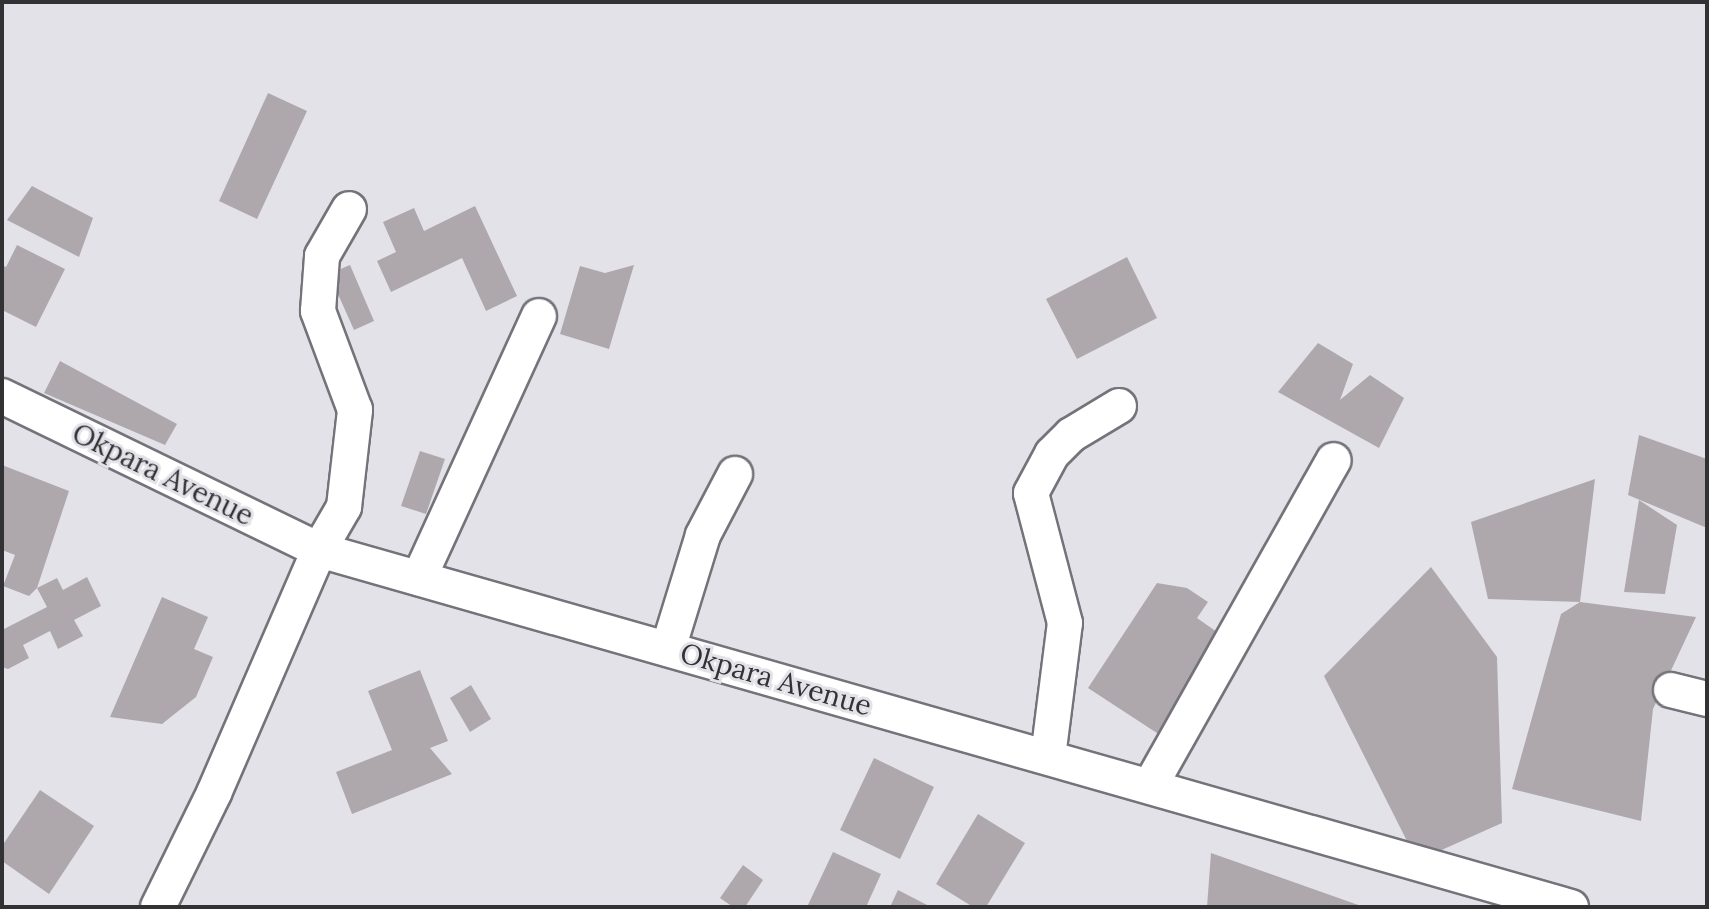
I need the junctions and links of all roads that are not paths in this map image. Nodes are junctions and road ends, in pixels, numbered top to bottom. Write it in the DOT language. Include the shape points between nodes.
graph roads {
  1 [pos="349,209"];
  2 [pos="539,316"];
  3 [pos="2,396"];
  4 [pos="1119,406"];
  5 [pos="1334,460"];
  6 [pos="735,474"];
  7 [pos="319,550"];
  8 [pos="419,578"];
  9 [pos="668,649"];
  10 [pos="1671,690"];
  11 [pos="1707,699"];
  12 [pos="1048,757"];
  13 [pos="1150,786"];
  14 [pos="158,907"];
  15 [pos="1571,907"];
  1 -- 7 [label="street" via="322,256 318,311 355,410 356,429 344,507"];
  2 -- 8 [label="street"];
  3 -- 7 [label="street, Okpara Avenue"];
  4 -- 12 [label="street" via="1071,435 1052,454 1031,493 1065,623"];
  5 -- 13 [label="street"];
  6 -- 9 [label="street" via="703,535"];
  7 -- 8 [label="street, Okpara Avenue"];
  7 -- 14 [label="street"];
  8 -- 9 [label="street, Okpara Avenue"];
  9 -- 12 [label="street, Okpara Avenue"];
  10 -- 11 [label="street"];
  12 -- 13 [label="street, Okpara Avenue"];
  13 -- 15 [label="street, Okpara Avenue"];
}
